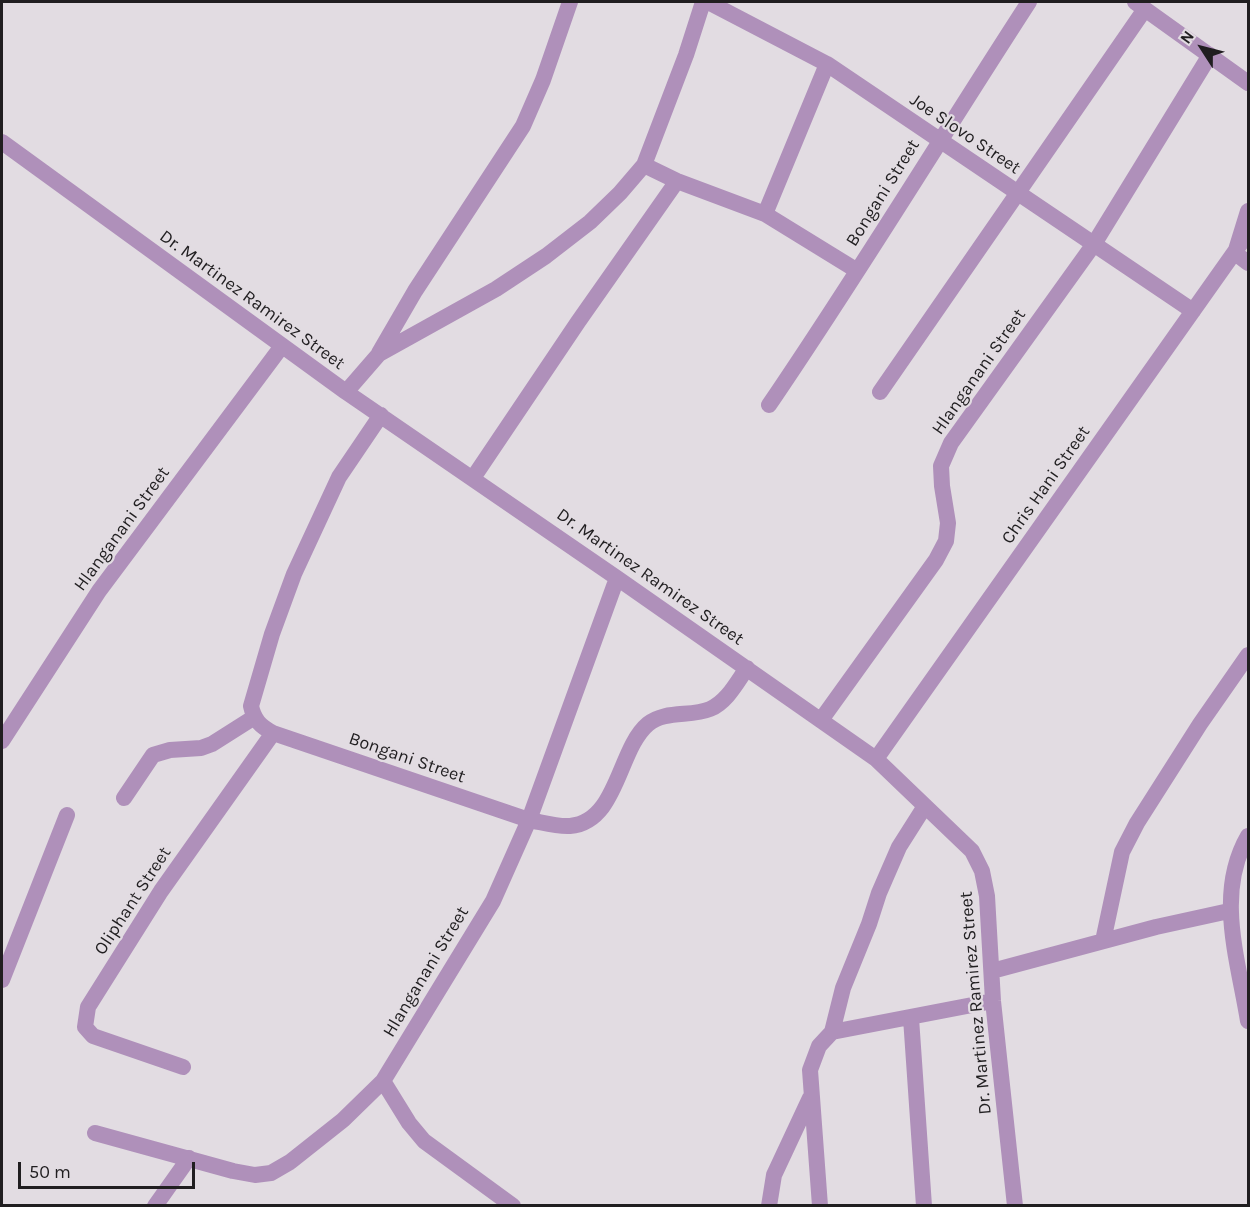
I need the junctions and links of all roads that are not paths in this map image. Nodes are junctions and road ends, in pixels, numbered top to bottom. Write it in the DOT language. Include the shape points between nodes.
graph roads {
  1 [pos="570,2"];
  2 [pos="703,2"];
  3 [pos="708,2"];
  4 [pos="1029,2"];
  5 [pos="1140,5"];
  6 [pos="1210,55"];
  7 [pos="827,64"];
  8 [pos="1248,83"];
  9 [pos="939,140"];
  10 [pos="2,142"];
  11 [pos="644,165"];
  12 [pos="677,181"];
  13 [pos="1019,194"];
  14 [pos="1248,212"];
  15 [pos="765,214"];
  16 [pos="1248,233"];
  17 [pos="1094,244"];
  18 [pos="1235,253"];
  19 [pos="1248,263"];
  20 [pos="856,270"];
  21 [pos="1193,311"];
  22 [pos="282,346"];
  23 [pos="379,354"];
  24 [pos="346,392"];
  25 [pos="880,392"];
  26 [pos="769,405"];
  27 [pos="381,415"];
  28 [pos="473,478"];
  29 [pos="617,578"];
  30 [pos="1248,655"];
  31 [pos="747,668"];
  32 [pos="253,718"];
  33 [pos="821,720"];
  34 [pos="273,733"];
  35 [pos="2,741"];
  36 [pos="876,759"];
  37 [pos="124,798"];
  38 [pos="925,806"];
  39 [pos="67,815"];
  40 [pos="529,820"];
  41 [pos="1248,836"];
  42 [pos="1229,911"];
  43 [pos="1103,941"];
  44 [pos="992,971"];
  45 [pos="2,980"];
  46 [pos="993,1001"];
  47 [pos="911,1018"];
  48 [pos="1248,1021"];
  49 [pos="832,1032"];
  50 [pos="183,1067"];
  51 [pos="383,1080"];
  52 [pos="810,1096"];
  53 [pos="95,1133"];
  54 [pos="189,1158"];
  55 [pos="155,1206"];
  56 [pos="513,1206"];
  57 [pos="769,1206"];
  58 [pos="820,1206"];
  59 [pos="924,1206"];
  60 [pos="1015,1206"];
  1 -- 23 [label="street" via="522,126"];
  2 -- 11 [label="street"];
  3 -- 7 [label="street, Joe Slovo Street"];
  4 -- 9 [label="street, Bongani Street"];
  5 -- 6 [label="street"];
  5 -- 13 [label="street"];
  6 -- 8 [label="street"];
  6 -- 17 [label="street, Hlanganani Street"];
  7 -- 9 [label="street, Joe Slovo Street"];
  7 -- 15 [label="street"];
  9 -- 13 [label="street, Joe Slovo Street"];
  9 -- 20 [label="street, Bongani Street"];
  10 -- 22 [label="street, Dr. Martinez Ramirez Street"];
  11 -- 12 [label="street"];
  11 -- 23 [label="street" via="590,222 546,256 496,289"];
  12 -- 15 [label="street"];
  12 -- 28 [label="street"];
  13 -- 17 [label="street, Joe Slovo Street"];
  13 -- 25 [label="street"];
  14 -- 18 [label="street"];
  15 -- 20 [label="street"];
  16 -- 18 [label="street, Chris Hani Street"];
  17 -- 21 [label="street, Joe Slovo Street"];
  17 -- 33 [label="street, Hlanganani Street" via="951,443 941,466 948,524 946,541"];
  18 -- 19 [label="street"];
  18 -- 21 [label="street, Chris Hani Street"];
  20 -- 26 [label="street, Bongani Street"];
  21 -- 36 [label="street, Chris Hani Street"];
  22 -- 24 [label="street, Dr. Martinez Ramirez Street"];
  22 -- 35 [label="street, Hlanganani Street" via="99,591"];
  23 -- 24 [label="street"];
  24 -- 27 [label="street, Dr. Martinez Ramirez Street"];
  27 -- 28 [label="street, Dr. Martinez Ramirez Street"];
  27 -- 32 [label="street" via="339,477 294,574 259,675 251,706"];
  28 -- 29 [label="street, Dr. Martinez Ramirez Street"];
  29 -- 31 [label="street, Dr. Martinez Ramirez Street"];
  29 -- 40 [label="street, Hlanganani Street"];
  30 -- 43 [label="street" via="1200,724 1122,852"];
  31 -- 33 [label="street, Dr. Martinez Ramirez Street"];
  31 -- 40 [label="street, Bongani Street" via="726,698 712,709 664,716 649,723 637,738 602,807 590,819 570,826"];
  32 -- 34 [label="street"];
  32 -- 37 [label="street" via="212,744 153,755"];
  33 -- 36 [label="street, Dr. Martinez Ramirez Street"];
  34 -- 40 [label="street, Bongani Street"];
  34 -- 50 [label="street, Oliphant Street" via="161,891 88,1007 85,1027 93,1036"];
  36 -- 38 [label="street, Dr. Martinez Ramirez Street"];
  38 -- 44 [label="street, Dr. Martinez Ramirez Street" via="972,851 982,871"];
  38 -- 49 [label="street" via="899,847 879,893 843,988"];
  39 -- 45 [label="street"];
  40 -- 51 [label="street, Hlanganani Street" via="493,901"];
  41 -- 42 [label="street" via="1231,879"];
  42 -- 43 [label="street"];
  42 -- 48 [label="street"];
  43 -- 44 [label="street"];
  44 -- 46 [label="street, Dr. Martinez Ramirez Street"];
  46 -- 47 [label="street"];
  46 -- 60 [label="street, Dr. Martinez Ramirez Street"];
  47 -- 49 [label="street"];
  47 -- 59 [label="street"];
  49 -- 52 [label="street" via="819,1046 810,1070"];
  51 -- 54 [label="street, Hlanganani Street" via="343,1120 272,1173 255,1175"];
  51 -- 56 [label="street" via="424,1141"];
  52 -- 57 [label="street" via="774,1175"];
  52 -- 58 [label="street"];
  53 -- 54 [label="street, Hlanganani Street"];
  54 -- 55 [label="street"];
}
